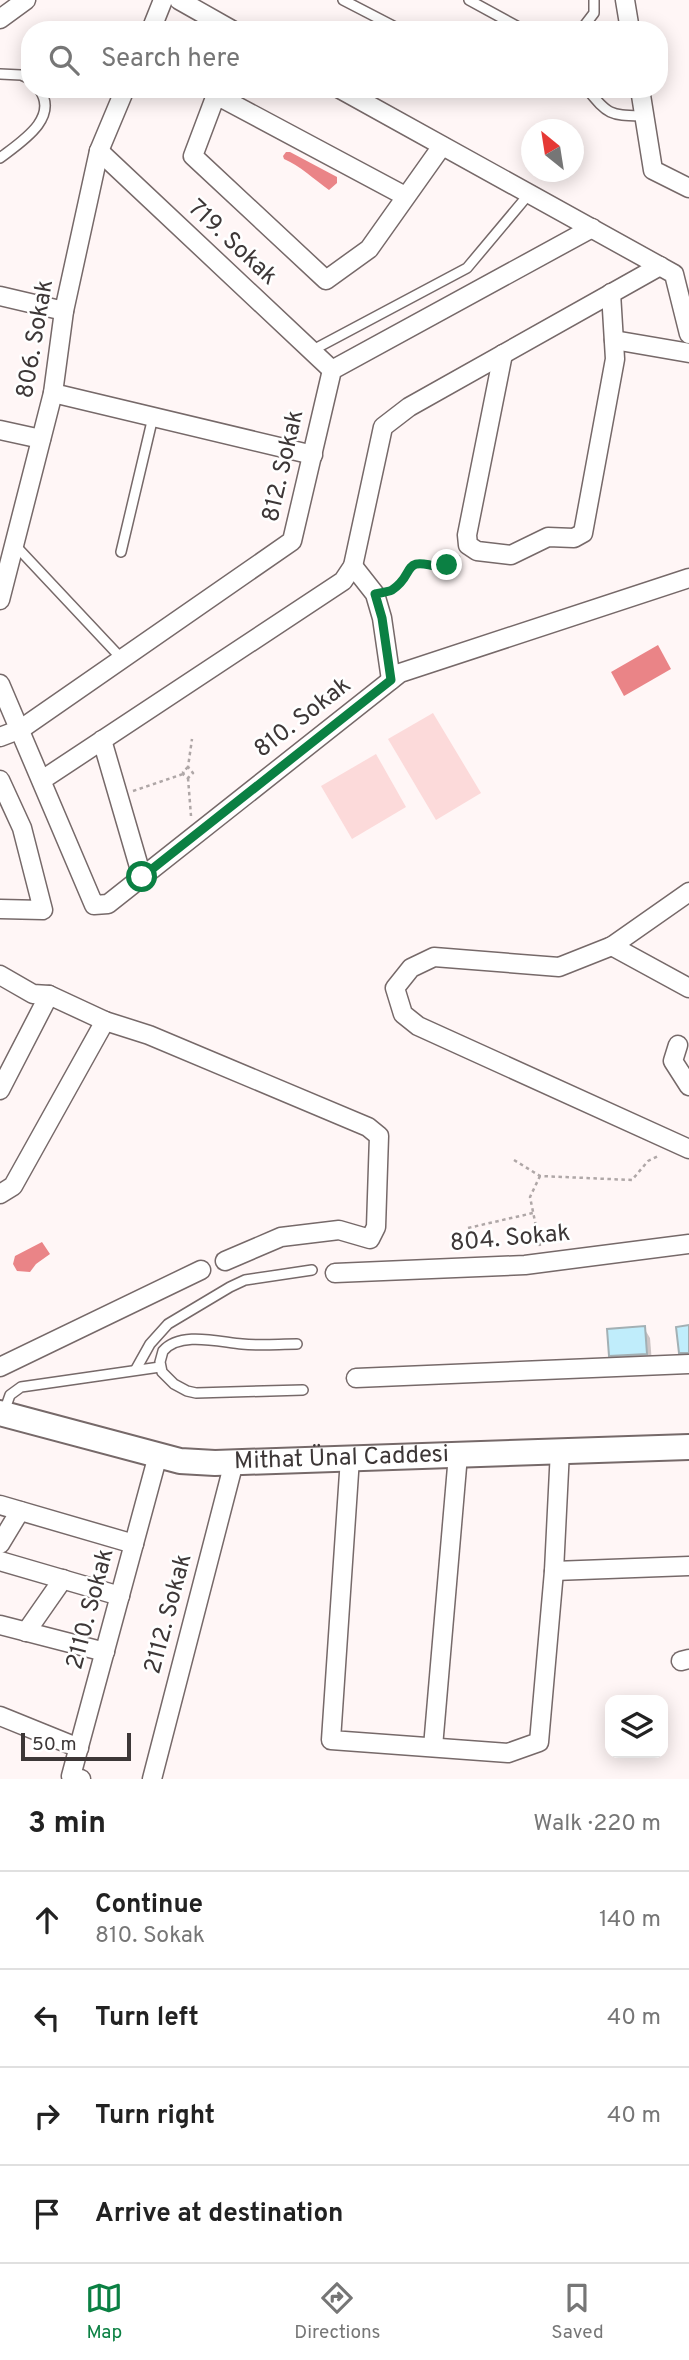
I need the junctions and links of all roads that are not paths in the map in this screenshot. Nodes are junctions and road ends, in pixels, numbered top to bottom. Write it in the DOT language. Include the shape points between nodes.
graph roads {
  1 [pos="26,0"];
  2 [pos="163,0"];
  3 [pos="179,0"];
  4 [pos="343,0"];
  5 [pos="469,0"];
  6 [pos="594,0"];
  7 [pos="625,0"];
  8 [pos="0,19"];
  9 [pos="155,21"];
  10 [pos="216,21"];
  11 [pos="384,21"];
  12 [pos="508,21"];
  13 [pos="588,21"];
  14 [pos="628,21"];
  15 [pos="0,74"];
  16 [pos="21,75"];
  17 [pos="45,98"];
  18 [pos="121,98"];
  19 [pos="215,98"];
  20 [pos="222,98"];
  21 [pos="356,98"];
  22 [pos="594,98"];
  23 [pos="641,98"];
  24 [pos="644,116"];
  25 [pos="442,146"];
  26 [pos="99,151"];
  27 [pos="0,158"];
  28 [pos="689,188"];
  29 [pos="529,194"];
  30 [pos="405,196"];
  31 [pos="592,229"];
  32 [pos="667,270"];
  33 [pos="611,293"];
  34 [pos="0,296"];
  35 [pos="64,310"];
  36 [pos="689,334"];
  37 [pos="614,340"];
  38 [pos="311,351"];
  39 [pos="689,352"];
  40 [pos="503,354"];
  41 [pos="332,370"];
  42 [pos="54,393"];
  43 [pos="153,417"];
  44 [pos="1,434"];
  45 [pos="41,439"];
  46 [pos="313,455"];
  47 [pos="14,544"];
  48 [pos="121,552"];
  49 [pos="353,566"];
  50 [pos="689,578"];
  51 [pos="0,600"];
  52 [pos="122,659"];
  53 [pos="391,680"];
  54 [pos="0,684"];
  55 [pos="21,729"];
  56 [pos="0,737"];
  57 [pos="102,740"];
  58 [pos="0,780"];
  59 [pos="42,780"];
  60 [pos="142,877"];
  61 [pos="689,892"];
  62 [pos="0,909"];
  63 [pos="612,946"];
  64 [pos="0,975"];
  65 [pos="689,988"];
  66 [pos="49,995"];
  67 [pos="105,1021"];
  68 [pos="678,1045"];
  69 [pos="689,1086"];
  70 [pos="0,1090"];
  71 [pos="684,1147"];
  72 [pos="0,1194"];
  73 [pos="689,1244"];
  74 [pos="225,1261"];
  75 [pos="201,1270"];
  76 [pos="312,1270"];
  77 [pos="335,1273"];
  78 [pos="297,1344"];
  79 [pos="689,1364"];
  80 [pos="0,1367"];
  81 [pos="160,1367"];
  82 [pos="136,1370"];
  83 [pos="356,1378"];
  84 [pos="303,1390"];
  85 [pos="1,1415"];
  86 [pos="689,1447"];
  87 [pos="560,1450"];
  88 [pos="458,1454"];
  89 [pos="158,1455"];
  90 [pos="349,1458"];
  91 [pos="234,1462"];
  92 [pos="0,1505"];
  93 [pos="20,1511"];
  94 [pos="0,1544"];
  95 [pos="134,1544"];
  96 [pos="0,1561"];
  97 [pos="689,1566"];
  98 [pos="554,1571"];
  99 [pos="63,1579"];
  100 [pos="120,1595"];
  101 [pos="0,1625"];
  102 [pos="26,1632"];
  103 [pos="105,1651"];
  104 [pos="0,1716"];
  105 [pos="79,1748"];
  106 [pos="433,1748"];
  107 [pos="76,1777"];
  108 [pos="152,1779"];
  1 -- 8 [label="street"];
  2 -- 9 [label="street"];
  3 -- 10 [label="street"];
  4 -- 11 [label="lane"];
  5 -- 12 [label="lane"];
  6 -- 13 [label="lane" via="594,13"];
  7 -- 14 [label="street"];
  15 -- 16 [label="lane"];
  17 -- 27 [label="lane" via="44,115 26,138"];
  18 -- 26 [label="street, 806. Sokak"];
  19 -- 30 [label="street" via="193,156 326,280 369,249"];
  20 -- 30 [label="street"];
  21 -- 25 [label="street"];
  22 -- 24 [label="lane" via="615,115"];
  23 -- 24 [label="street"];
  24 -- 28 [label="street" via="653,170"];
  25 -- 29 [label="street"];
  25 -- 30 [label="street"];
  26 -- 35 [label="street, 806. Sokak"];
  26 -- 38 [label="street, 719. Sokak"];
  29 -- 31 [label="street"];
  29 -- 38 [label="lane" via="467,268"];
  31 -- 32 [label="street"];
  31 -- 41 [label="street"];
  32 -- 33 [label="street"];
  32 -- 36 [label="street"];
  33 -- 37 [label="street"];
  33 -- 40 [label="street"];
  34 -- 35 [label="street"];
  35 -- 42 [label="street, 806. Sokak"];
  37 -- 39 [label="street"];
  37 -- 40 [label="street" via="615,359 583,533 574,538 548,537 511,555 477,551 468,545 467,535"];
  38 -- 41 [label="street, 719. Sokak"];
  40 -- 49 [label="street" via="409,407 383,427"];
  41 -- 46 [label="street, 812. Sokak"];
  42 -- 43 [label="street"];
  42 -- 45 [label="street, 806. Sokak"];
  43 -- 46 [label="street"];
  43 -- 48 [label="lane"];
  44 -- 45 [label="street"];
  45 -- 47 [label="street, 806. Sokak"];
  46 -- 52 [label="street, 812. Sokak" via="292,541"];
  47 -- 51 [label="street, 806. Sokak"];
  47 -- 52 [label="lane"];
  49 -- 53 [label="street" via="375,594"];
  49 -- 57 [label="street" via="343,581"];
  50 -- 53 [label="street, 810. Sokak" via="400,673"];
  52 -- 55 [label="street, 812. Sokak"];
  53 -- 60 [label="street, 810. Sokak"];
  54 -- 55 [label="street"];
  55 -- 56 [label="street, 812. Sokak"];
  55 -- 59 [label="street"];
  57 -- 59 [label="street"];
  57 -- 60 [label="street"];
  58 -- 62 [label="street" via="22,828 43,909"];
  59 -- 60 [label="street, 810. Sokak" via="94,905 108,904"];
  61 -- 63 [label="street"];
  63 -- 65 [label="street"];
  63 -- 71 [label="street" via="559,967 434,957 411,968 395,988 403,1014 418,1026"];
  64 -- 66 [label="street" via="33,994"];
  66 -- 67 [label="street"];
  66 -- 70 [label="street"];
  67 -- 72 [label="street" via="13,1186"];
  67 -- 74 [label="street" via="355,1121 379,1136 376,1227 370,1239 339,1230 281,1237"];
  68 -- 69 [label="street" via="673,1061"];
  73 -- 77 [label="street, 804. Sokak" via="543,1263"];
  75 -- 80 [label="street"];
  76 -- 82 [label="lane" via="230,1286 168,1324"];
  78 -- 81 [label="lane" via="176,1342 163,1351"];
  79 -- 83 [label="street"];
  81 -- 82 [label="lane"];
  81 -- 84 [label="lane" via="174,1384 196,1393"];
  82 -- 85 [label="lane" via="21,1387 10,1395"];
  85 -- 89 [label="main road, Mithat Ünal Caddesi"];
  86 -- 87 [label="main road, Mithat Ünal Caddesi"];
  87 -- 88 [label="main road, Mithat Ünal Caddesi"];
  87 -- 98 [label="street"];
  88 -- 90 [label="main road, Mithat Ünal Caddesi"];
  88 -- 106 [label="street"];
  89 -- 91 [label="main road, Mithat Ünal Caddesi" via="180,1461"];
  89 -- 95 [label="street, 2110. Sokak"];
  90 -- 91 [label="main road, Mithat Ünal Caddesi"];
  90 -- 106 [label="street" via="331,1740"];
  91 -- 108 [label="street, 2112. Sokak"];
  92 -- 93 [label="street"];
  93 -- 94 [label="street"];
  93 -- 95 [label="street"];
  95 -- 100 [label="street, 2110. Sokak"];
  96 -- 99 [label="street"];
  97 -- 98 [label="street"];
  98 -- 106 [label="street" via="539,1742 508,1753"];
  99 -- 100 [label="street"];
  99 -- 102 [label="street"];
  100 -- 103 [label="street, 2110. Sokak"];
  101 -- 102 [label="street"];
  102 -- 103 [label="street"];
  103 -- 105 [label="street, 2110. Sokak"];
  104 -- 105 [label="street"];
  105 -- 107 [label="street, 2110. Sokak"];
}
